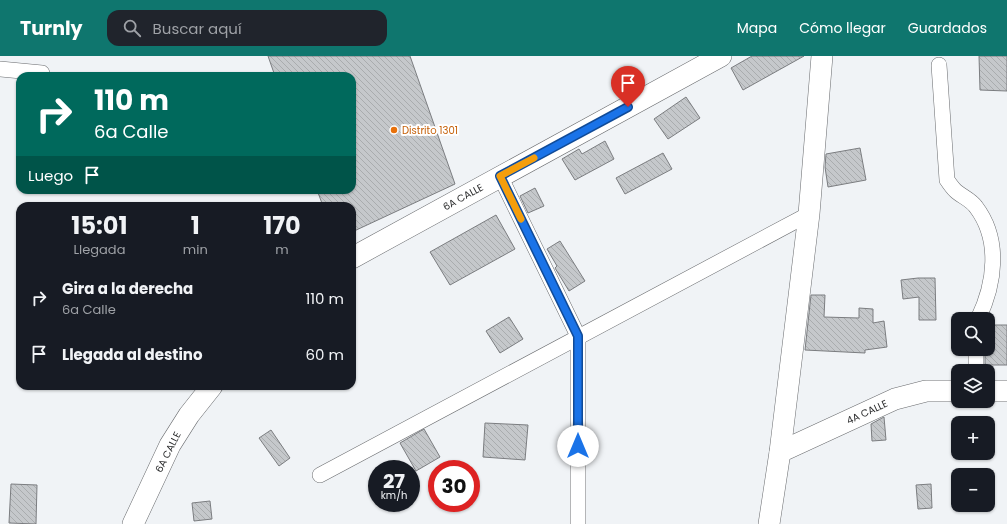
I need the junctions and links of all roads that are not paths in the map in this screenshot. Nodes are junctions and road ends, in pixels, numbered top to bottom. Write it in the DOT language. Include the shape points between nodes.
graph roads {
  1 [pos="722,56"];
  2 [pos="822,56"];
  3 [pos="939,65"];
  4 [pos="0,69"];
  5 [pos="32,72"];
  6 [pos="500,176"];
  7 [pos="809,214"];
  8 [pos="356,256"];
  9 [pos="980,312"];
  10 [pos="578,336"];
  11 [pos="209,390"];
  12 [pos="951,391"];
  13 [pos="995,391"];
  14 [pos="1007,391"];
  15 [pos="780,452"];
  16 [pos="320,476"];
  17 [pos="133,524"];
  18 [pos="578,524"];
  19 [pos="769,524"];
  1 -- 6 [label="street, 6A CALLE"];
  2 -- 7 [label="street"];
  3 -- 9 [label="street" via="947,180 955,191 976,207 992,240 994,262"];
  4 -- 5 [label="street"];
  6 -- 8 [label="street, 6A CALLE"];
  6 -- 10 [label="street"];
  7 -- 10 [label="street"];
  7 -- 15 [label="street"];
  10 -- 16 [label="street"];
  10 -- 18 [label="street"];
  11 -- 17 [label="street, 6A CALLE" via="170,445"];
  12 -- 15 [label="street, 4A CALLE" via="926,391 895,399"];
  13 -- 14 [label="street"];
  15 -- 19 [label="street"];
}
